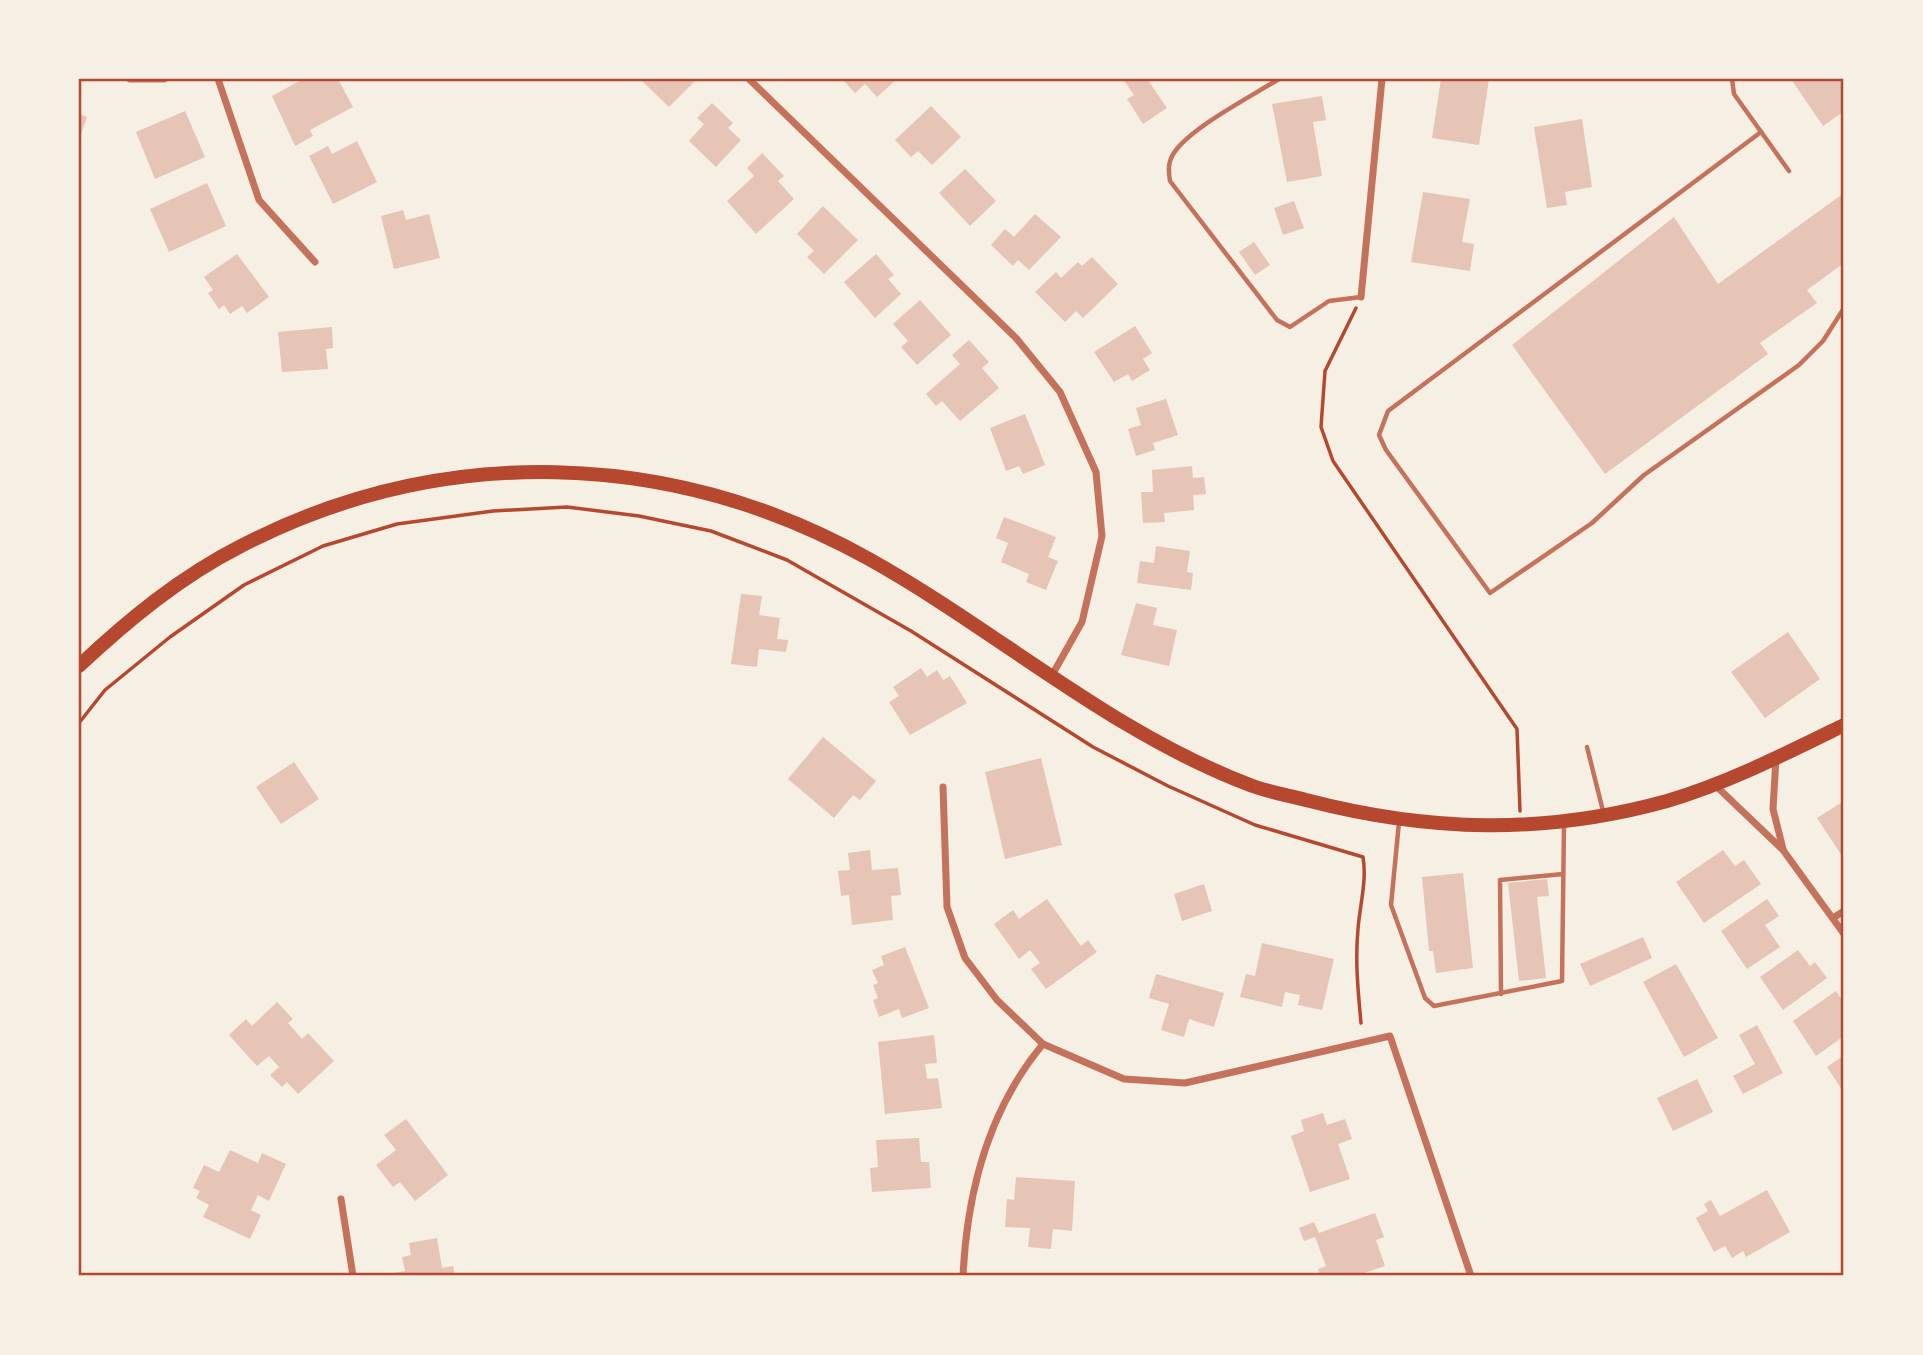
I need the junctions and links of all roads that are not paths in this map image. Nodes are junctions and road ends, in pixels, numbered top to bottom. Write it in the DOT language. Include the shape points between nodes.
graph roads {
  1 [pos="130,79"];
  2 [pos="164,79"];
  3 [pos="218,79"];
  4 [pos="749,79"];
  5 [pos="1279,79"];
  6 [pos="1382,79"];
  7 [pos="1732,79"];
  8 [pos="1761,132"];
  9 [pos="1789,171"];
  10 [pos="315,262"];
  11 [pos="1361,297"];
  12 [pos="1844,308"];
  13 [pos="79,666"];
  14 [pos="1051,677"];
  15 [pos="1844,725"];
  16 [pos="1587,747"];
  17 [pos="1776,758"];
  18 [pos="1713,784"];
  19 [pos="943,787"];
  20 [pos="1604,814"];
  21 [pos="1564,820"];
  22 [pos="1399,821"];
  23 [pos="1783,850"];
  24 [pos="1563,873"];
  25 [pos="1844,911"];
  26 [pos="1833,918"];
  27 [pos="1844,934"];
  28 [pos="1501,994"];
  29 [pos="1043,1044"];
  30 [pos="341,1199"];
  31 [pos="353,1276"];
  32 [pos="963,1276"];
  33 [pos="1471,1276"];
  1 -- 2 [label="street"];
  3 -- 10 [label="street" via="259,200"];
  4 -- 14 [label="street" via="1016,338 1060,392 1096,472 1102,536 1082,622"];
  5 -- 11 [label="lane" via="1174,151 1168,166 1170,181 1277,320 1290,327 1329,300"];
  6 -- 11 [label="street"];
  7 -- 8 [label="lane" via="1734,94"];
  8 -- 9 [label="lane"];
  8 -- 12 [label="lane" via="1388,411 1379,435 1386,450 1490,593 1592,523 1644,475 1799,365 1823,341"];
  13 -- 14 [label="main road" via="172,588 237,547 306,516 380,492 454,477 520,471 653,480 728,498 802,525 912,585"];
  14 -- 22 [label="main road" via="1197,762 1254,787"];
  15 -- 17 [label="main road"];
  16 -- 20 [label="lane"];
  17 -- 18 [label="main road"];
  17 -- 23 [label="street" via="1773,809"];
  18 -- 20 [label="main road" via="1671,800"];
  18 -- 23 [label="street"];
  19 -- 29 [label="street" via="947,907 965,958 997,1000"];
  20 -- 21 [label="main road"];
  21 -- 22 [label="main road" via="1515,827"];
  21 -- 24 [label="lane"];
  22 -- 28 [label="lane" via="1391,905 1425,998 1434,1006"];
  23 -- 26 [label="street"];
  24 -- 28 [label="lane" via="1562,981"];
  24 -- 28 [label="lane" via="1500,880"];
  25 -- 26 [label="street"];
  26 -- 27 [label="street"];
  29 -- 32 [label="street" via="1026,1064 984,1144 965,1225"];
  29 -- 33 [label="street" via="1124,1079 1185,1083 1390,1036"];
  30 -- 31 [label="street"];
}
